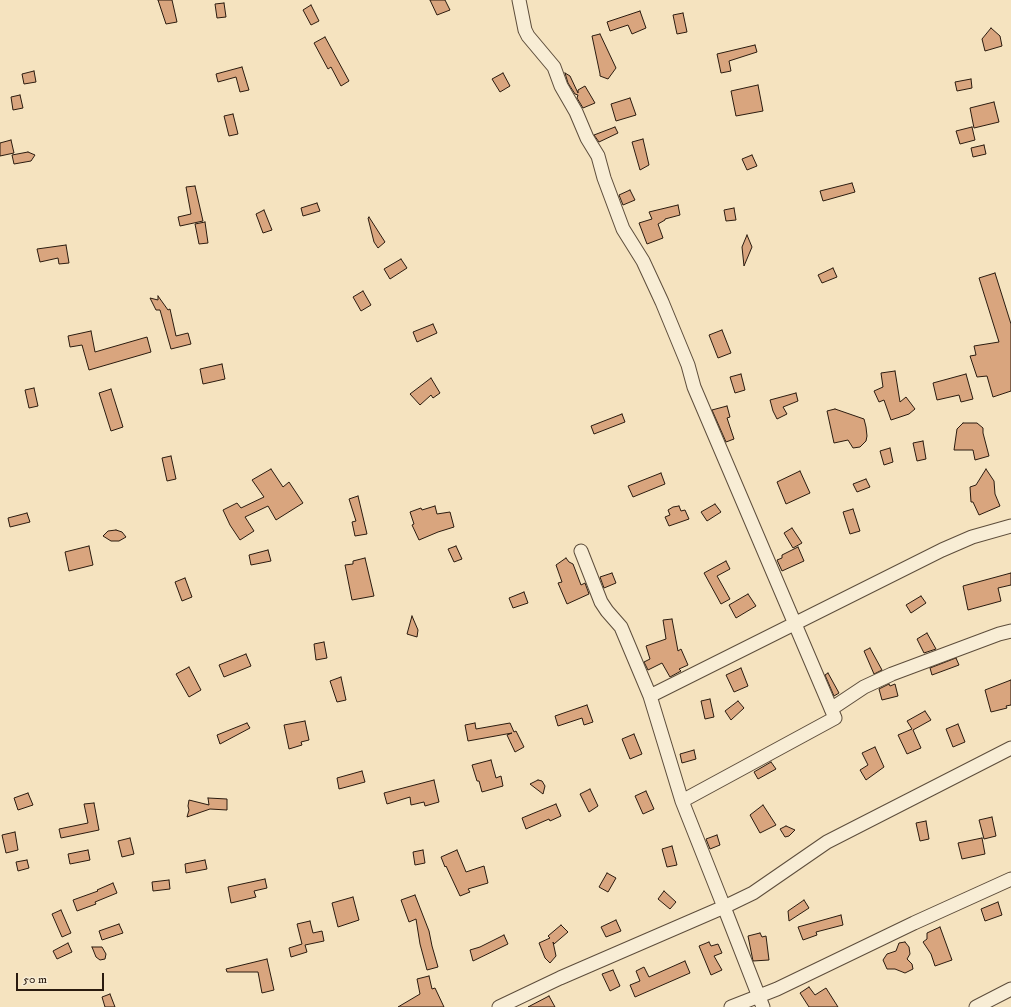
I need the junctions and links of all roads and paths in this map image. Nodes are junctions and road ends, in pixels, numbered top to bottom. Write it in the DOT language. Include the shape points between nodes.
graph roads {
  1 [pos="519,0"];
  2 [pos="1011,526"];
  3 [pos="581,551"];
  4 [pos="794,623"];
  5 [pos="1011,631"];
  6 [pos="650,696"];
  7 [pos="831,709"];
  8 [pos="1011,748"];
  9 [pos="682,801"];
  10 [pos="1011,879"];
  11 [pos="724,907"];
  12 [pos="1011,989"];
  13 [pos="761,1002"];
  14 [pos="499,1007"];
  15 [pos="731,1007"];
  16 [pos="976,1007"];
  1 -- 4 [label="street" via="528,36 554,67 561,86 598,156 623,229 643,261 662,302 688,365 694,387"];
  2 -- 4 [label="street" via="972,537 942,550"];
  3 -- 6 [label="street" via="601,602 621,627"];
  4 -- 6 [label="street"];
  4 -- 7 [label="street"];
  5 -- 7 [label="street" via="892,674 864,687"];
  6 -- 9 [label="street"];
  7 -- 9 [label="street" via="835,718"];
  8 -- 11 [label="street" via="827,842 753,893"];
  9 -- 11 [label="street"];
  10 -- 13 [label="street" via="914,923 778,990"];
  11 -- 13 [label="street"];
  11 -- 14 [label="street"];
  12 -- 16 [label="street"];
  13 -- 15 [label="street"];
}
